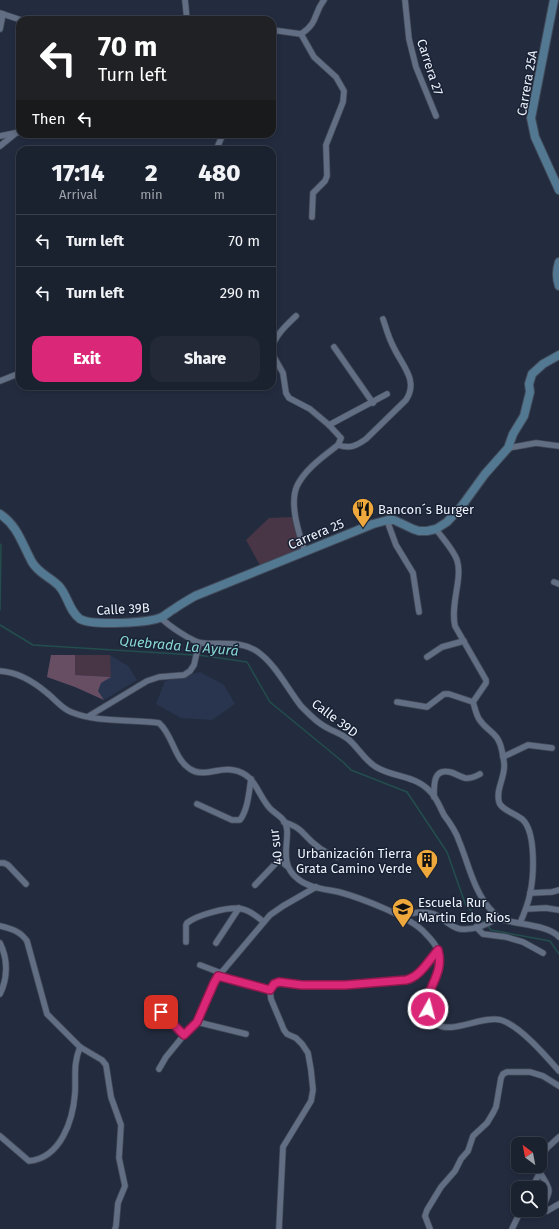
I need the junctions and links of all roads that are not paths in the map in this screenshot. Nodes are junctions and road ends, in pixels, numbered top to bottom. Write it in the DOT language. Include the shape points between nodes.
graph roads {
  1 [pos="185,0"];
  2 [pos="324,0"];
  3 [pos="405,0"];
  4 [pos="554,0"];
  5 [pos="2,13"];
  6 [pos="187,16"];
  7 [pos="16,18"];
  8 [pos="0,29"];
  9 [pos="276,31"];
  10 [pos="301,34"];
  11 [pos="436,116"];
  12 [pos="16,133"];
  13 [pos="16,134"];
  14 [pos="0,136"];
  15 [pos="0,146"];
  16 [pos="558,186"];
  17 [pos="312,217"];
  18 [pos="559,262"];
  19 [pos="559,286"];
  20 [pos="296,316"];
  21 [pos="383,319"];
  22 [pos="276,338"];
  23 [pos="334,347"];
  24 [pos="559,355"];
  25 [pos="276,361"];
  26 [pos="16,374"];
  27 [pos="0,380"];
  28 [pos="387,394"];
  29 [pos="373,403"];
  30 [pos="328,425"];
  31 [pos="338,444"];
  32 [pos="559,446"];
  33 [pos="508,448"];
  34 [pos="0,514"];
  35 [pos="388,520"];
  36 [pos="436,529"];
  37 [pos="305,552"];
  38 [pos="419,612"];
  39 [pos="161,618"];
  40 [pos="464,641"];
  41 [pos="200,642"];
  42 [pos="427,656"];
  43 [pos="0,671"];
  44 [pos="397,702"];
  45 [pos="473,702"];
  46 [pos="89,716"];
  47 [pos="552,748"];
  48 [pos="503,758"];
  49 [pos="480,774"];
  50 [pos="251,779"];
  51 [pos="434,797"];
  52 [pos="198,804"];
  53 [pos="284,822"];
  54 [pos="336,856"];
  55 [pos="0,863"];
  56 [pos="289,867"];
  57 [pos="26,884"];
  58 [pos="255,885"];
  59 [pos="316,887"];
  60 [pos="559,890"];
  61 [pos="530,893"];
  62 [pos="239,908"];
  63 [pos="526,909"];
  64 [pos="559,910"];
  65 [pos="401,917"];
  66 [pos="498,918"];
  67 [pos="264,922"];
  68 [pos="520,923"];
  69 [pos="0,926"];
  70 [pos="478,927"];
  71 [pos="559,937"];
  72 [pos="186,942"];
  73 [pos="0,943"];
  74 [pos="216,943"];
  75 [pos="438,950"];
  76 [pos="543,953"];
  77 [pos="200,965"];
  78 [pos="220,974"];
  79 [pos="270,990"];
  80 [pos="0,994"];
  81 [pos="161,1012"];
  82 [pos="197,1022"];
  83 [pos="246,1034"];
  84 [pos="184,1035"];
  85 [pos="80,1047"];
  86 [pos="159,1069"];
  87 [pos="559,1071"];
  88 [pos="559,1086"];
  89 [pos="0,1136"];
  90 [pos="559,1137"];
  91 [pos="547,1148"];
  92 [pos="541,1173"];
  93 [pos="559,1204"];
  94 [pos="518,1217"];
  95 [pos="115,1229"];
  96 [pos="280,1229"];
  97 [pos="430,1229"];
  98 [pos="512,1229"];
  1 -- 6 [label="street"];
  2 -- 10 [label="street" via="312,25"];
  3 -- 11 [label="street, Carrera 27" via="409,39 416,67"];
  4 -- 16 [label="street, Carrera 25A" via="531,118 535,137"];
  5 -- 7 [label="street"];
  5 -- 8 [label="street"];
  9 -- 10 [label="street"];
  10 -- 17 [label="street" via="314,57 336,77 344,91 326,145 328,176 313,193"];
  12 -- 14 [label="street"];
  13 -- 15 [label="street"];
  18 -- 19 [label="street" via="556,272"];
  20 -- 22 [label="street"];
  21 -- 31 [label="street" via="393,346 410,378 411,393 359,444 349,448"];
  23 -- 29 [label="street"];
  24 -- 33 [label="street" via="532,374 526,410 509,440"];
  25 -- 30 [label="street" via="283,373 286,393 290,398 310,409"];
  26 -- 27 [label="street"];
  28 -- 29 [label="street"];
  29 -- 30 [label="street"];
  30 -- 31 [label="street" via="340,436"];
  31 -- 37 [label="street" via="303,476 297,487 294,498 295,511"];
  32 -- 33 [label="street" via="536,443"];
  33 -- 36 [label="street" via="453,516"];
  34 -- 39 [label="street, Calle 39B" via="17,532 32,563 58,585 74,614 81,619 107,623"];
  35 -- 36 [label="street" via="394,520 419,531"];
  35 -- 37 [label="street, Carrera 25"];
  35 -- 38 [label="street" via="396,545 413,573"];
  36 -- 40 [label="street" via="457,561 453,619"];
  37 -- 39 [label="street, Carrera 25" via="196,596"];
  39 -- 41 [label="street, Calle 39B" via="171,628"];
  40 -- 42 [label="street" via="442,647"];
  40 -- 45 [label="street" via="486,680"];
  41 -- 46 [label="street" via="190,671 184,675 146,681"];
  41 -- 51 [label="street, Calle 39D" via="243,645 257,651 274,668 312,718 347,738 376,767 420,783"];
  43 -- 46 [label="street" via="23,677 69,711"];
  44 -- 45 [label="street" via="427,707 444,694 449,694"];
  45 -- 48 [label="street" via="480,720 498,738"];
  46 -- 50 [label="street" via="159,723 190,769 197,773 231,770 241,772"];
  47 -- 48 [label="street" via="528,746"];
  48 -- 61 [label="street" via="504,771 498,787 499,802 502,807 523,819 530,832 533,852"];
  49 -- 51 [label="street" via="466,779 451,772 438,774"];
  50 -- 52 [label="street" via="240,820 232,820"];
  50 -- 53 [label="street, 40 sur" via="267,805"];
  51 -- 66 [label="street, Calle 39D" via="459,840 473,881 482,898"];
  53 -- 54 [label="street" via="295,825 317,847"];
  53 -- 56 [label="street, 40 sur" via="287,829 286,858"];
  55 -- 57 [label="street" via="8,865"];
  56 -- 58 [label="street" via="277,862"];
  56 -- 59 [label="street, 40 sur" via="298,880"];
  59 -- 65 [label="street, 40 sur" via="350,895"];
  59 -- 67 [label="street" via="283,906"];
  60 -- 61 [label="street"];
  61 -- 63 [label="street"];
  62 -- 67 [label="street"];
  62 -- 72 [label="street" via="190,921 186,925"];
  62 -- 74 [label="street"];
  63 -- 64 [label="street"];
  63 -- 68 [label="street"];
  65 -- 70 [label="street" via="417,912 430,913 460,929"];
  65 -- 75 [label="street, 40 sur" via="424,932"];
  66 -- 68 [label="street"];
  66 -- 70 [label="street"];
  67 -- 78 [label="street"];
  68 -- 71 [label="street" via="546,930"];
  69 -- 85 [label="street" via="18,931 27,941 47,1014"];
  70 -- 76 [label="street" via="482,934 523,942"];
  73 -- 80 [label="street" via="6,970 5,985"];
  75 -- 79 [label="street" via="411,979 345,985 279,982"];
  75 -- 87 [label="street" via="440,965 427,1002 437,1024 454,1027 488,1019 499,1020 520,1031"];
  77 -- 78 [label="street"];
  78 -- 79 [label="street"];
  78 -- 82 [label="street"];
  79 -- 96 [label="street" via="271,999 284,1030 296,1038 308,1053 313,1090 311,1101 283,1147"];
  81 -- 84 [label="street"];
  82 -- 83 [label="street"];
  82 -- 84 [label="street"];
  84 -- 86 [label="street" via="166,1056"];
  85 -- 89 [label="street" via="76,1058 69,1122 60,1142 49,1154 36,1160 29,1160"];
  85 -- 95 [label="street" via="106,1065 111,1096 121,1125 119,1158 125,1186 118,1203"];
  88 -- 97 [label="street" via="543,1076 530,1072 503,1074 493,1113 487,1123 473,1136 468,1151 427,1210 425,1216"];
  90 -- 91 [label="street"];
  92 -- 93 [label="street" via="550,1193 543,1208 547,1211"];
  94 -- 98 [label="street"];
}
